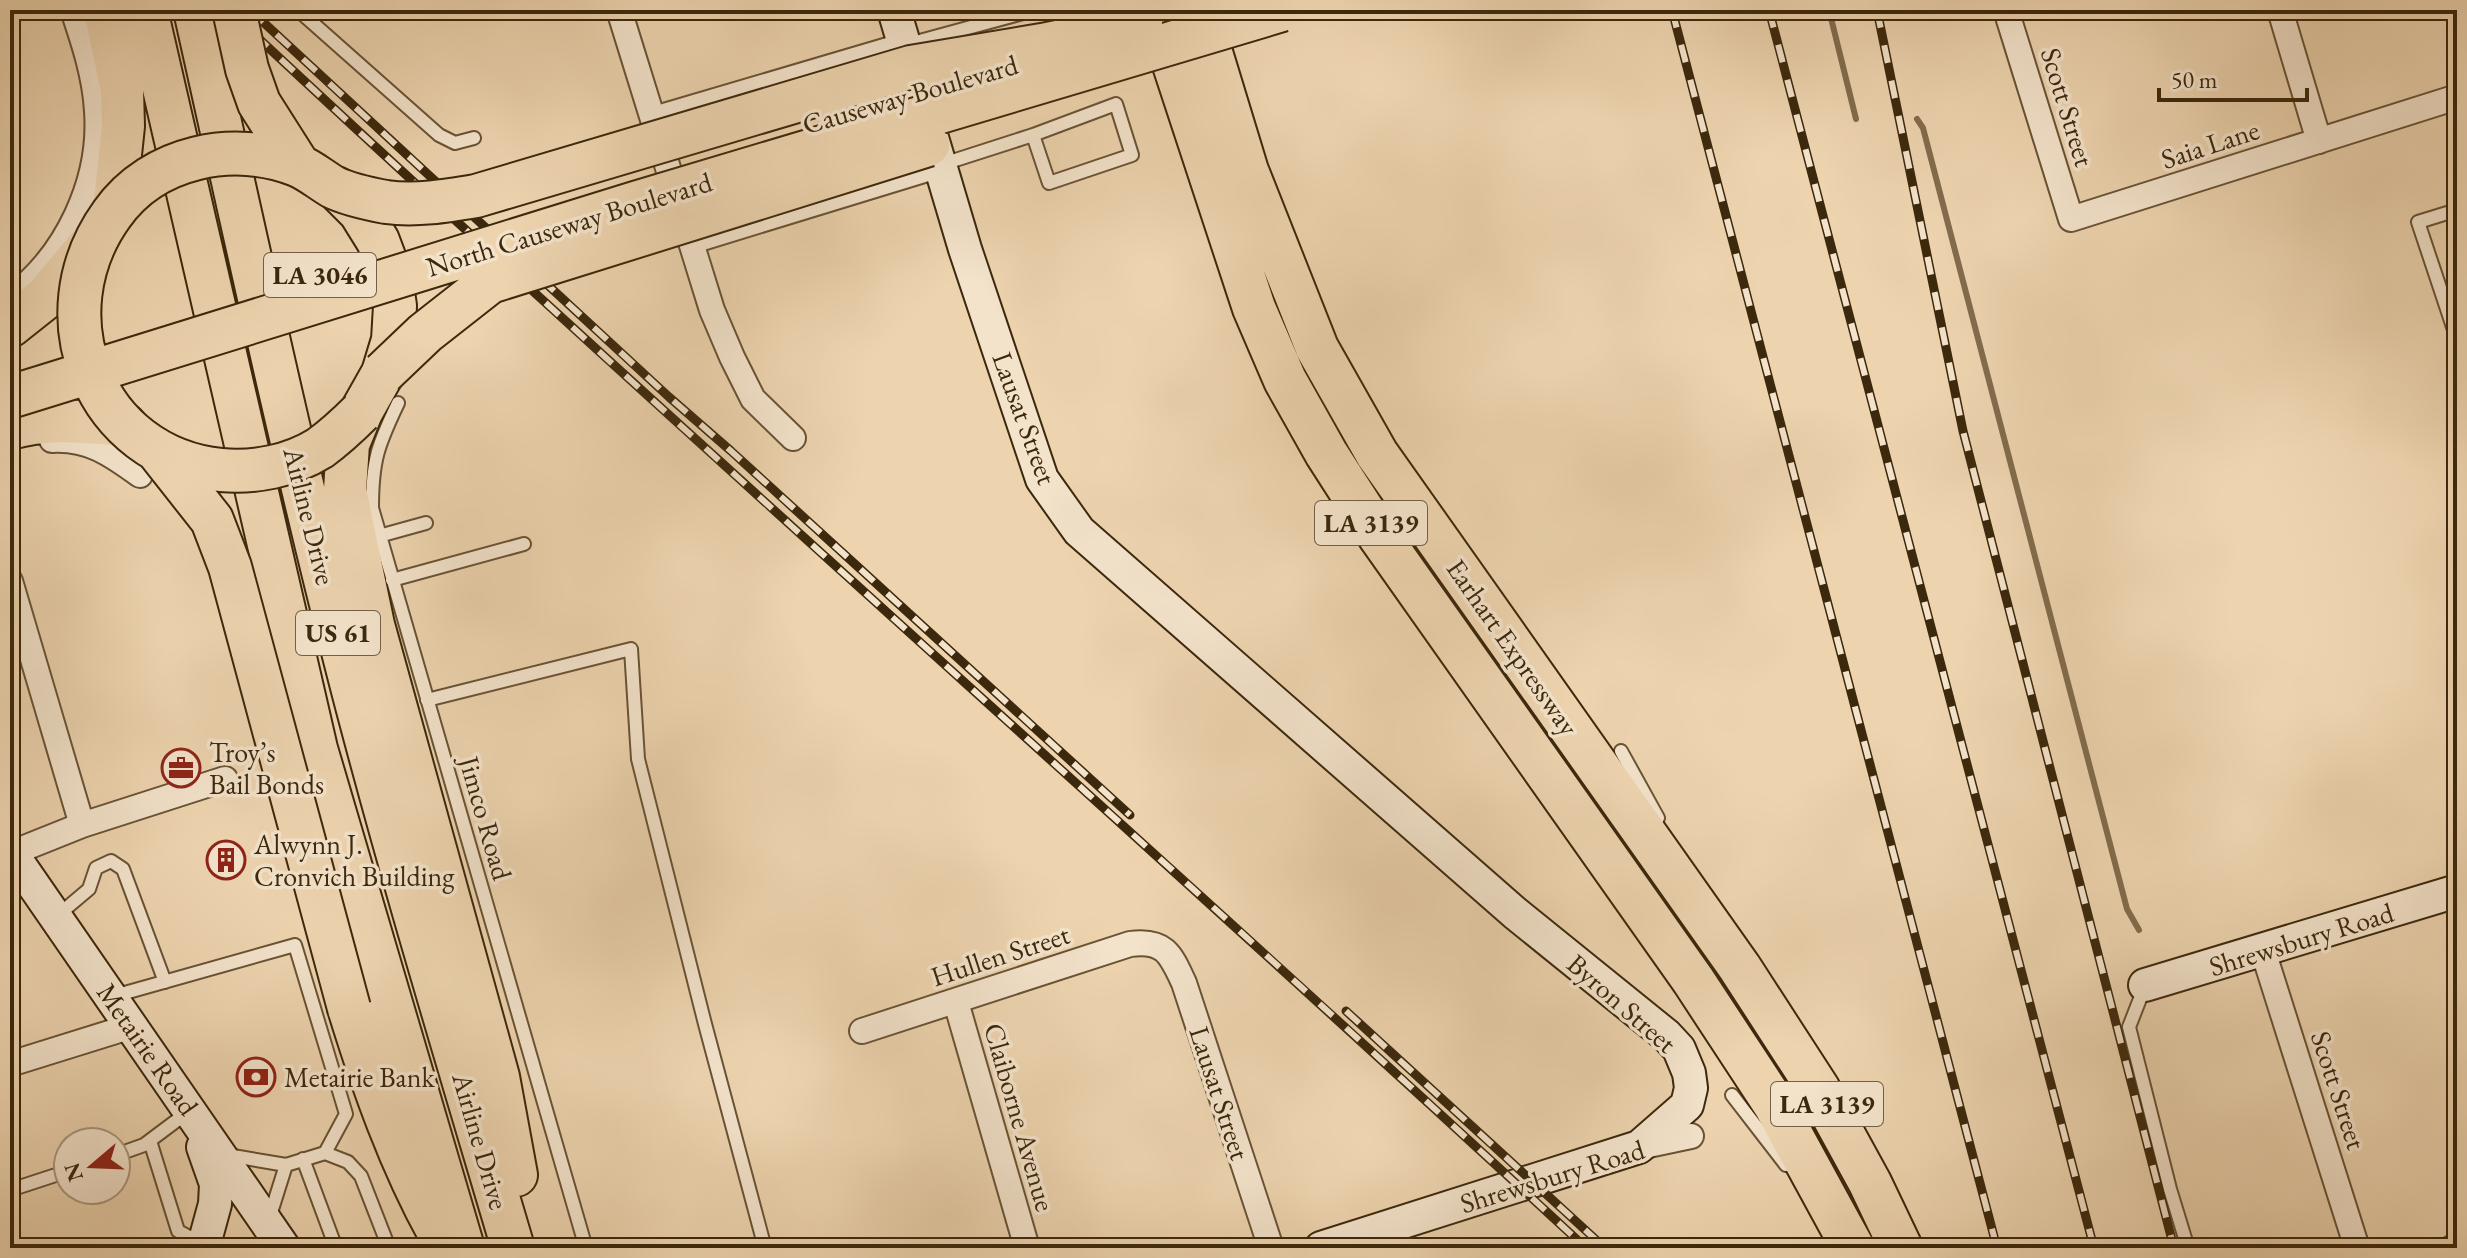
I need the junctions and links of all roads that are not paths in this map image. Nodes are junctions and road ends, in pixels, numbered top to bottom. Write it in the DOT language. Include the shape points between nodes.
graph roads {
  1 [pos="73,10"];
  2 [pos="105,10"];
  3 [pos="146,10"];
  4 [pos="195,10"];
  5 [pos="234,10"];
  6 [pos="298,10"];
  7 [pos="619,10"];
  8 [pos="894,10"];
  9 [pos="1034,10"];
  10 [pos="1191,10"];
  11 [pos="1198,10"];
  12 [pos="1282,10"];
  13 [pos="2006,10"];
  14 [pos="2280,10"];
  15 [pos="1143,31"];
  16 [pos="905,45"];
  17 [pos="2457,97"];
  18 [pos="654,119"];
  19 [pos="1033,135"];
  20 [pos="474,138"];
  21 [pos="2319,141"];
  22 [pos="940,165"];
  23 [pos="299,166"];
  24 [pos="628,177"];
  25 [pos="336,188"];
  26 [pos="2457,210"];
  27 [pos="2073,219"];
  28 [pos="106,223"];
  29 [pos="692,241"];
  30 [pos="10,298"];
  31 [pos="10,326"];
  32 [pos="2457,339"];
  33 [pos="10,368"];
  34 [pos="381,396"];
  35 [pos="10,397"];
  36 [pos="10,428"];
  37 [pos="793,438"];
  38 [pos="10,446"];
  39 [pos="140,449"];
  40 [pos="426,523"];
  41 [pos="379,536"];
  42 [pos="524,544"];
  43 [pos="392,580"];
  44 [pos="10,581"];
  45 [pos="427,700"];
  46 [pos="1621,751"];
  47 [pos="303,754"];
  48 [pos="263,768"];
  49 [pos="225,779"];
  50 [pos="82,825"];
  51 [pos="1666,832"];
  52 [pos="11,852"];
  53 [pos="1680,860"];
  54 [pos="1473,877"];
  55 [pos="2457,891"];
  56 [pos="57,916"];
  57 [pos="1158,945"];
  58 [pos="2263,951"];
  59 [pos="1740,968"];
  60 [pos="165,982"];
  61 [pos="2145,985"];
  62 [pos="112,997"];
  63 [pos="956,1002"];
  64 [pos="132,1026"];
  65 [pos="862,1031"];
  66 [pos="10,1064"];
  67 [pos="1732,1095"];
  68 [pos="190,1110"];
  69 [pos="1691,1136"];
  70 [pos="150,1141"];
  71 [pos="1639,1147"];
  72 [pos="132,1149"];
  73 [pos="325,1153"];
  74 [pos="220,1154"];
  75 [pos="303,1159"];
  76 [pos="286,1165"];
  77 [pos="52,1176"];
  78 [pos="1796,1181"];
  79 [pos="10,1190"];
  80 [pos="276,1236"];
  81 [pos="200,1242"];
  82 [pos="336,1248"];
  83 [pos="389,1248"];
  84 [pos="447,1248"];
  85 [pos="463,1248"];
  86 [pos="513,1248"];
  87 [pos="524,1248"];
  88 [pos="586,1248"];
  89 [pos="765,1248"];
  90 [pos="1027,1248"];
  91 [pos="1271,1248"];
  92 [pos="1321,1248"];
  93 [pos="1853,1248"];
  94 [pos="1901,1248"];
  95 [pos="2188,1248"];
  96 [pos="2357,1248"];
  1 -- 30 [label="street" via="87,50 97,111 95,151 85,195 65,240"];
  2 -- 28 [label="highway" via="122,90 123,126"];
  3 -- 47 [label="highway, Airline Drive / US 61"];
  4 -- 86 [label="highway, Airline Drive / US 61" via="348,671"];
  5 -- 23 [label="highway, bridge" via="259,103"];
  6 -- 20 [label="lane" via="439,135 455,143"];
  7 -- 18 [label="street"];
  8 -- 16 [label="street, Lausat Street"];
  9 -- 16 [label="lane"];
  10 -- 15 [label="highway, Causeway Boulevard / LA 3046"];
  11 -- 59 [label="highway, Earhart Expressway / LA 3139" via="1247,171 1317,348 1377,454"];
  12 -- 15 [label="highway, Causeway Boulevard / LA 3046, bridge"];
  13 -- 27 [label="street, Scott Street"];
  14 -- 21 [label="street"];
  15 -- 24 [label="highway, Causeway Boulevard / LA 3046, bridge"];
  15 -- 25 [label="highway, bridge" via="911,67 476,196 414,204 384,202"];
  15 -- 34 [label="highway, bridge" via="921,148 490,282 425,333"];
  15 -- 35 [label="highway, North Causeway Boulevard, bridge" via="635,203"];
  15 -- 93 [label="highway, Earhart Expressway / LA 3139" via="1285,380 1326,453 1693,980 1775,1105"];
  16 -- 18 [label="street"];
  16 -- 22 [label="street, Lausat Street"];
  17 -- 21 [label="street, Saia Lane"];
  18 -- 29 [label="street"];
  19 -- 19 [label="lane" via="1049,183 1132,155 1116,104"];
  19 -- 22 [label="lane"];
  21 -- 27 [label="street, Saia Lane"];
  22 -- 29 [label="street"];
  22 -- 54 [label="street, Lausat Street" via="1042,479 1079,531"];
  23 -- 25 [label="highway, bridge"];
  23 -- 28 [label="highway, bridge" via="255,154 188,160 147,180"];
  24 -- 33 [label="highway, North Causeway Boulevard / LA 3046"];
  25 -- 34 [label="highway, bridge" via="360,212 390,273 393,340"];
  26 -- 32 [label="lane" via="2418,222"];
  28 -- 31 [label="highway" via="44,299"];
  28 -- 39 [label="highway, bridge" via="86,261 79,290 82,349 106,402"];
  29 -- 37 [label="street" via="712,310 753,399"];
  34 -- 39 [label="highway, bridge" via="318,449 265,469 208,468"];
  34 -- 41 [label="lane, Jimco Road" via="372,471"];
  34 -- 87 [label="highway" via="348,444 345,490 373,625 498,1077"];
  36 -- 39 [label="highway" via="63,421"];
  38 -- 39 [label="street" via="57,440 90,444 112,455"];
  39 -- 84 [label="highway, bridge" via="212,520 230,567 349,1008 387,1121"];
  40 -- 41 [label="lane"];
  41 -- 43 [label="lane, Jimco Road"];
  42 -- 43 [label="lane"];
  43 -- 45 [label="lane, Jimco Road"];
  44 -- 50 [label="street"];
  45 -- 88 [label="lane, Jimco Road"];
  45 -- 89 [label="lane" via="631,649 638,759"];
  46 -- 51 [label="lane"];
  47 -- 48 [label="lane"];
  47 -- 85 [label="highway, Airline Drive / US 61" via="399,1036"];
  49 -- 50 [label="street"];
  50 -- 52 [label="street"];
  52 -- 56 [label="street, Metairie Road"];
  53 -- 59 [label="lane"];
  54 -- 71 [label="street, Byron Street" via="1679,1049 1689,1073 1687,1105"];
  55 -- 58 [label="street, Shrewsbury Road"];
  56 -- 60 [label="lane" via="89,889 96,868 111,861 123,869"];
  56 -- 62 [label="street, Metairie Road"];
  57 -- 63 [label="street, Hullen Street" via="1130,944"];
  57 -- 91 [label="street, Lausat Street" via="1172,957 1184,983"];
  58 -- 61 [label="street, Shrewsbury Road"];
  58 -- 96 [label="street, Scott Street"];
  59 -- 94 [label="highway, Earhart Expressway / LA 3139" via="1819,1090"];
  60 -- 62 [label="lane"];
  60 -- 73 [label="lane" via="295,945 346,1114"];
  61 -- 95 [label="lane" via="2129,1027"];
  62 -- 64 [label="street, Metairie Road"];
  63 -- 65 [label="street, Hullen Street"];
  63 -- 90 [label="street, Claiborne Avenue"];
  64 -- 66 [label="street"];
  64 -- 68 [label="street, Metairie Road"];
  67 -- 78 [label="lane"];
  68 -- 70 [label="lane"];
  68 -- 74 [label="street, Metairie Road"];
  68 -- 81 [label="street" via="216,1184 215,1204"];
  69 -- 71 [label="street, Shrewsbury Road"];
  70 -- 72 [label="lane"];
  70 -- 81 [label="lane" via="178,1231"];
  71 -- 92 [label="street, Shrewsbury Road"];
  73 -- 75 [label="lane"];
  73 -- 83 [label="lane" via="348,1162 361,1176"];
  74 -- 76 [label="lane"];
  74 -- 80 [label="street, Metairie Road"];
  75 -- 76 [label="lane"];
  75 -- 82 [label="lane"];
  76 -- 80 [label="lane"];
  77 -- 79 [label="lane"];
  80 -- 81 [label="street" via="232,1218"];
}
